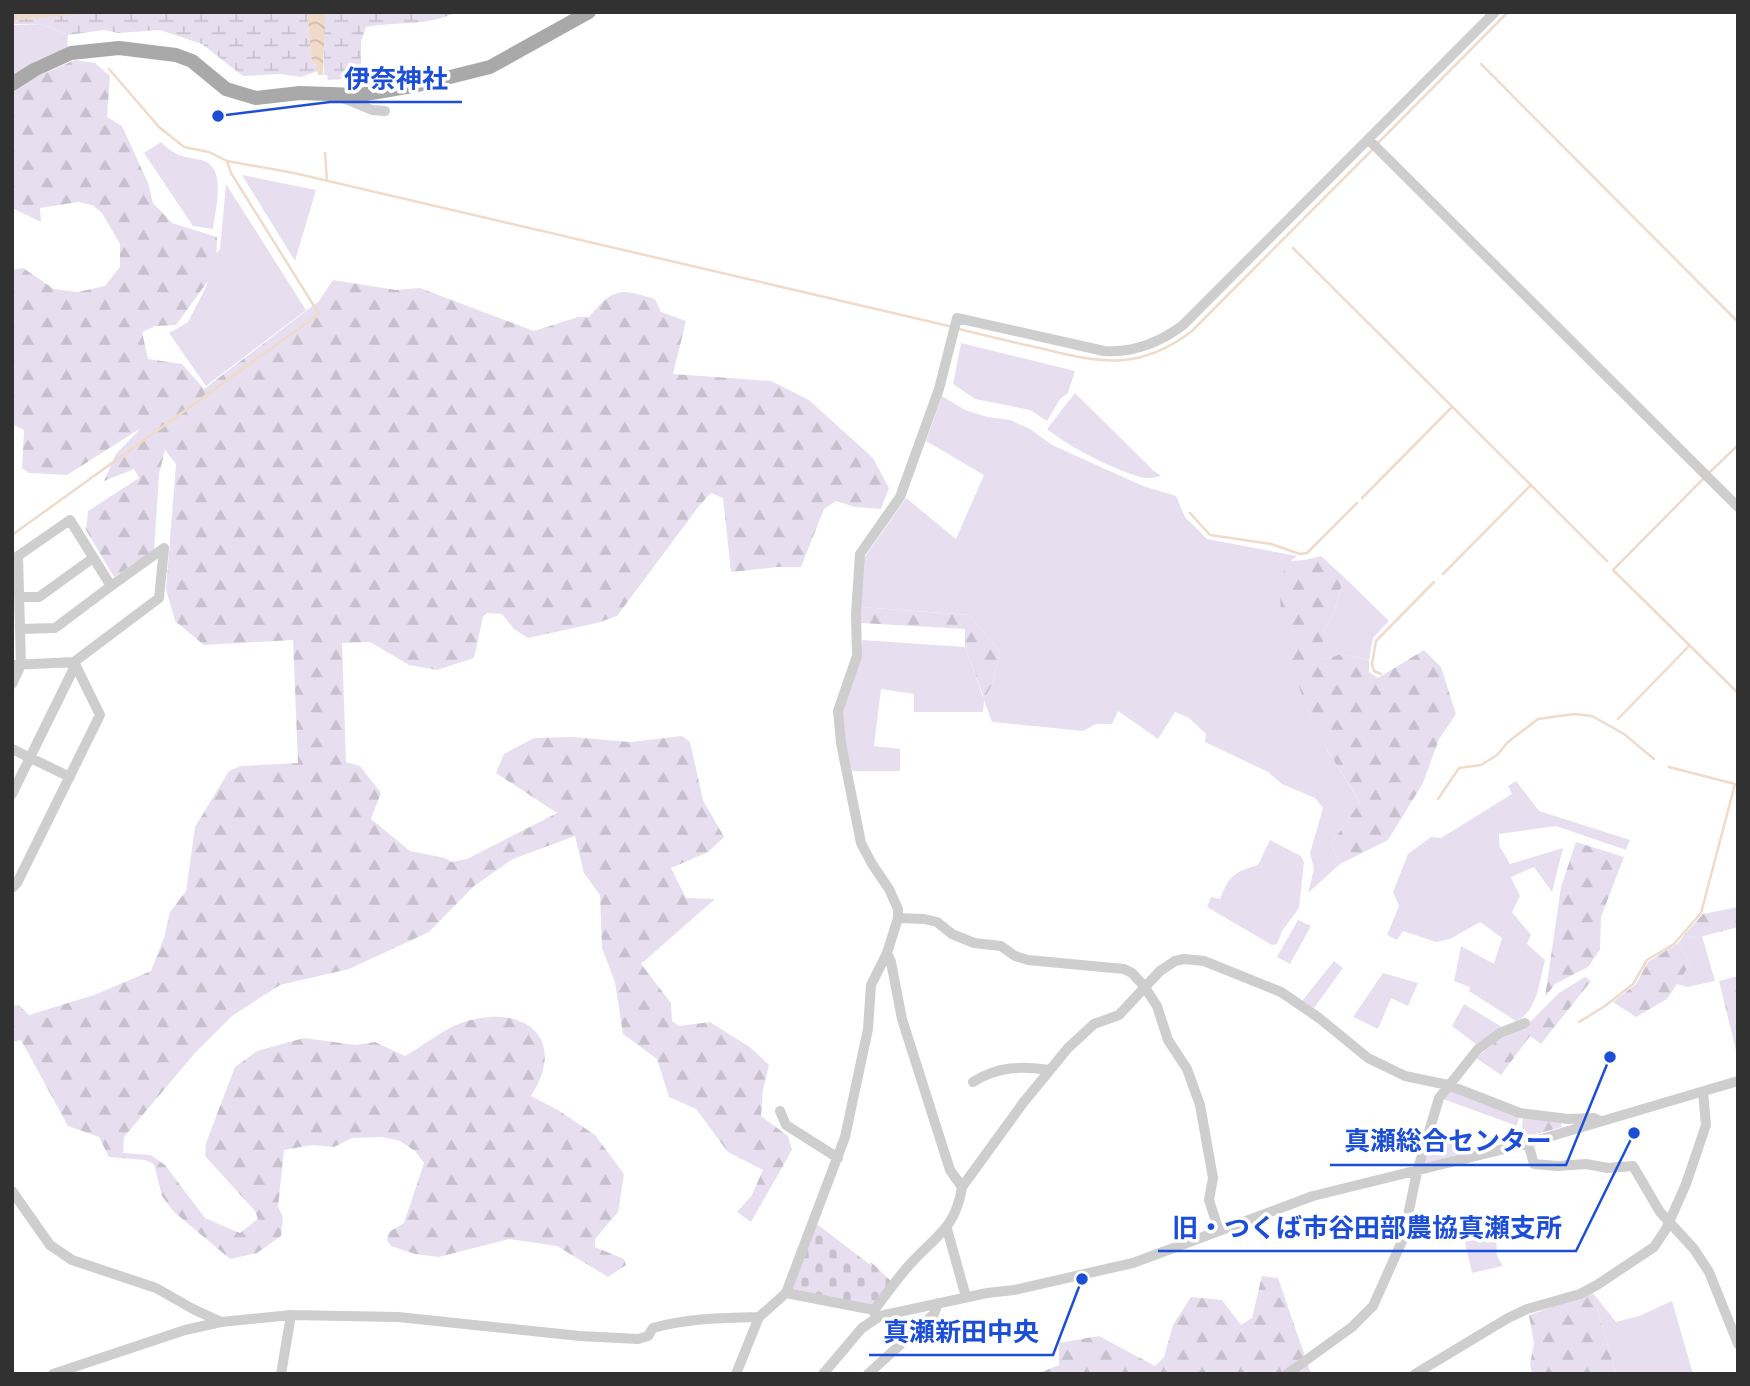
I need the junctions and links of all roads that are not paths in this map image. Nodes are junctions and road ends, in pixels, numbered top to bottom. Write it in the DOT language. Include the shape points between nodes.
graph roads {
  1 [pos="589,12"];
  2 [pos="1495,12"];
  3 [pos="12,84"];
  4 [pos="336,95"];
  5 [pos="385,111"];
  6 [pos="1374,144"];
  7 [pos="1738,507"];
  8 [pos="15,558"];
  9 [pos="93,558"];
  10 [pos="111,586"];
  11 [pos="20,597"];
  12 [pos="21,629"];
  13 [pos="74,662"];
  14 [pos="17,665"];
  15 [pos="12,684"];
  16 [pos="12,748"];
  17 [pos="30,757"];
  18 [pos="70,776"];
  19 [pos="12,793"];
  20 [pos="14,883"];
  21 [pos="898,918"];
  22 [pos="887,953"];
  23 [pos="1144,986"];
  24 [pos="1525,1023"];
  25 [pos="1049,1070"];
  26 [pos="1738,1081"];
  27 [pos="973,1082"];
  28 [pos="1448,1085"];
  29 [pos="1703,1092"];
  30 [pos="780,1111"];
  31 [pos="1602,1122"];
  32 [pos="1528,1143"];
  33 [pos="838,1158"];
  34 [pos="1417,1172"];
  35 [pos="962,1187"];
  36 [pos="12,1191"];
  37 [pos="1669,1222"];
  38 [pos="947,1229"];
  39 [pos="1219,1231"];
  40 [pos="786,1293"];
  41 [pos="966,1297"];
  42 [pos="938,1303"];
  43 [pos="875,1314"];
  44 [pos="291,1315"];
  45 [pos="759,1317"];
  46 [pos="221,1322"];
  47 [pos="1738,1345"];
  48 [pos="826,1373"];
  49 [pos="52,1374"];
  50 [pos="281,1374"];
  51 [pos="736,1374"];
  52 [pos="868,1374"];
  53 [pos="1287,1374"];
  54 [pos="1415,1374"];
  1 -- 4 [label="main road" via="490,67 360,95"];
  2 -- 6 [label="street"];
  3 -- 4 [label="main road" via="71,53 119,48 192,61 226,89 249,97"];
  4 -- 5 [label="street"];
  6 -- 7 [label="street"];
  6 -- 21 [label="street" via="1184,325 1163,339 1126,351 1104,351 957,318 939,388 901,497 860,554 857,656 838,711 861,843 889,888"];
  8 -- 9 [label="street" via="70,520"];
  8 -- 11 [label="street"];
  9 -- 10 [label="street"];
  9 -- 11 [label="street" via="39,597"];
  10 -- 12 [label="street" via="55,628"];
  10 -- 13 [label="street" via="164,548 159,598"];
  11 -- 12 [label="street"];
  12 -- 14 [label="street"];
  13 -- 14 [label="street"];
  13 -- 17 [label="street"];
  13 -- 18 [label="street" via="100,715"];
  14 -- 15 [label="street"];
  16 -- 17 [label="street"];
  17 -- 18 [label="street"];
  17 -- 19 [label="street"];
  18 -- 20 [label="street"];
  21 -- 22 [label="street"];
  21 -- 23 [label="street" via="937,922 952,934 974,943 1001,946 1028,960 1124,969"];
  22 -- 33 [label="street" via="871,985 868,1029"];
  22 -- 35 [label="street" via="902,1019 950,1170"];
  23 -- 25 [label="street" via="1119,1015 1094,1024"];
  23 -- 28 [label="street" via="1175,961 1204,961 1281,992 1379,1064 1405,1076"];
  23 -- 39 [label="street" via="1157,1006 1168,1040 1187,1069 1200,1105 1213,1178 1209,1200"];
  24 -- 28 [label="street" via="1489,1040"];
  25 -- 27 [label="street" via="1002,1069"];
  25 -- 35 [label="street"];
  26 -- 29 [label="street"];
  28 -- 31 [label="street" via="1520,1113"];
  28 -- 34 [label="street" via="1439,1098"];
  29 -- 31 [label="street"];
  29 -- 37 [label="street" via="1706,1125"];
  30 -- 33 [label="street" via="786,1125"];
  31 -- 32 [label="street"];
  32 -- 34 [label="street"];
  32 -- 37 [label="street" via="1534,1164 1633,1166"];
  33 -- 40 [label="street"];
  34 -- 39 [label="street" via="1313,1196"];
  34 -- 53 [label="street" via="1403,1239 1373,1306"];
  35 -- 38 [label="street"];
  36 -- 46 [label="street" via="50,1245 72,1260 156,1288"];
  37 -- 47 [label="street" via="1709,1272"];
  37 -- 54 [label="street" via="1654,1247 1597,1284 1508,1318"];
  38 -- 41 [label="street"];
  38 -- 43 [label="street" via="913,1261"];
  39 -- 41 [label="street" via="1126,1265"];
  40 -- 43 [label="street"];
  40 -- 45 [label="street"];
  41 -- 42 [label="street"];
  42 -- 43 [label="street"];
  42 -- 52 [label="street" via="934,1314"];
  43 -- 48 [label="street"];
  44 -- 45 [label="street" via="398,1317 638,1339 666,1324"];
  44 -- 46 [label="street"];
  44 -- 50 [label="street"];
  45 -- 51 [label="street"];
  46 -- 49 [label="street"];
}
